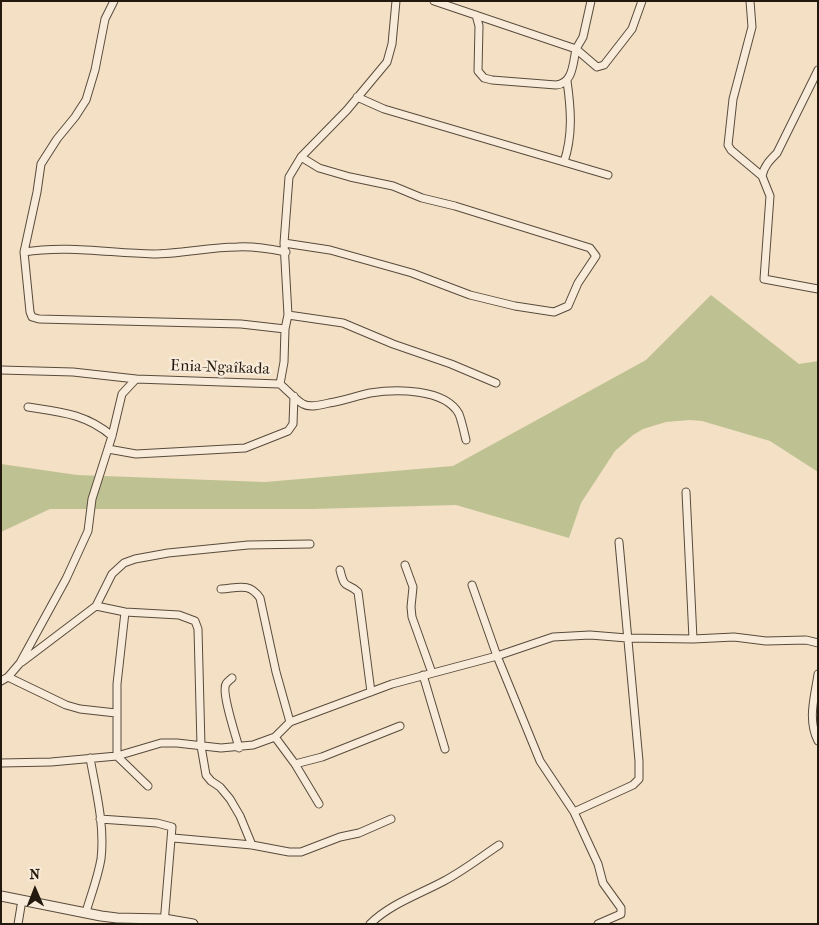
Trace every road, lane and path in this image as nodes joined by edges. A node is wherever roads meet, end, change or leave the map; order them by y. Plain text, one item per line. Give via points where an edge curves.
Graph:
1 (114, 1) edge
2 (396, 1) edge
3 (434, 1) edge
4 (591, 1) edge
5 (642, 1) edge
6 (750, 1) edge
7 (476, 15) junction
8 (576, 49) junction
9 (818, 70) edge
10 (567, 81) junction
11 (358, 97) junction
12 (301, 157) junction
13 (564, 162) junction
14 (608, 175) dead end
15 (762, 176) junction
16 (284, 243) junction
17 (24, 252) junction
18 (286, 252) junction
19 (818, 289) edge
20 (288, 315) junction
21 (285, 329) junction
22 (1, 370) edge
23 (136, 379) junction
24 (496, 383) dead end
25 (280, 384) junction
26 (294, 396) junction
27 (28, 407) dead end
28 (112, 436) junction
29 (466, 440) dead end
30 (108, 450) junction
31 (686, 492) dead end
32 (619, 542) dead end
33 (310, 544) dead end
34 (405, 564) dead end
35 (340, 570) dead end
36 (472, 585) dead end
37 (221, 589) dead end
38 (96, 606) junction
39 (125, 612) junction
40 (627, 638) junction
41 (693, 639) junction
42 (818, 642) edge
43 (497, 656) junction
44 (20, 664) junction
45 (432, 673) junction
46 (818, 674) edge
47 (423, 675) junction
48 (232, 678) dead end
49 (4, 679) edge
50 (371, 692) junction
51 (116, 713) junction
52 (290, 722) junction
53 (400, 726) dead end
54 (275, 737) junction
55 (818, 741) edge
56 (201, 746) junction
57 (239, 748) junction
58 (445, 748) dead end
59 (117, 756) junction
60 (90, 758) junction
61 (1, 763) edge
62 (295, 764) junction
63 (148, 786) dead end
64 (319, 804) dead end
65 (574, 812) junction
66 (100, 819) junction
67 (391, 820) dead end
68 (172, 838) junction
69 (252, 845) junction
70 (499, 845) dead end
71 (1, 896) edge
72 (22, 900) junction
73 (86, 912) junction
74 (116, 921) edge
75 (164, 921) edge
76 (602, 923) edge
77 (18, 924) edge
78 (193, 924) edge
79 (370, 924) edge
80 (598, 924) edge

1 - 17 street via 105,19 86,100 41,164
2 - 11 street, Enia-Ngaîkada via 387,62
3 - 7 street
4 - 8 street via 584,37
5 - 8 street via 632,30 604,65 597,67
6 - 15 street via 752,27 733,98 727,139 731,150
7 - 8 street
7 - 10 street via 479,26 478,71 484,78 556,85
8 - 10 street
9 - 15 street via 777,153
10 - 13 street via 571,125
11 - 12 street, Enia-Ngaîkada
11 - 13 street via 384,109
12 - 16 street, Enia-Ngaîkada via 289,177
12 - 16 street via 319,168 393,186 422,198 590,248 596,256 578,283 568,306 554,312 470,295 412,273 330,250
13 - 14 street
15 - 19 street via 770,196 764,279
16 - 18 street, Enia-Ngaîkada
17 - 18 street via 43,249 156,254 236,247
17 - 21 street via 30,312 39,320 240,324
18 - 20 street, Enia-Ngaîkada
20 - 21 street, Enia-Ngaîkada
20 - 24 street via 343,323
21 - 25 street, Enia-Ngaîkada
22 - 23 street, Enia-Ngaîkada via 73,372
23 - 25 street, Enia-Ngaîkada
23 - 28 street via 122,394
25 - 26 street
26 - 29 street via 303,404 314,406 390,391 435,396 450,403 458,414
26 - 30 street via 293,424 288,431 245,448 136,454
27 - 28 street via 82,418
28 - 30 street
30 - 44 street via 92,499 88,531
31 - 41 street
32 - 40 street
33 - 38 street via 248,545 135,559 124,563 112,574
34 - 45 street via 413,587 412,617
35 - 50 street via 346,586 358,592
36 - 43 street
37 - 52 street via 247,587 260,598
38 - 39 street
38 - 44 street
39 - 51 street
39 - 56 street via 178,615 195,621 198,629
40 - 41 street
40 - 43 street via 553,637
40 - 65 street via 639,780
41 - 42 street via 734,637
43 - 45 street
43 - 65 street via 540,761
44 - 49 street
45 - 47 street
46 - 55 street via 811,715
47 - 50 street
47 - 58 street
48 - 57 street via 225,689
49 - 51 street via 66,705
50 - 52 street
51 - 59 street
52 - 54 street
53 - 62 street via 322,758
54 - 57 street
54 - 62 street
56 - 57 street
56 - 59 street via 161,743
56 - 69 street via 206,775 230,799
59 - 60 street
59 - 63 street
60 - 61 street
60 - 66 street
62 - 64 street
65 - 76 street via 598,864 603,883 622,911
66 - 68 street via 170,826
66 - 73 street via 100,860
67 - 69 street via 301,852
68 - 69 street
68 - 75 street
70 - 79 street
71 - 72 street
72 - 73 street
72 - 77 street
73 - 74 street
74 - 75 street
75 - 78 street
76 - 80 street

